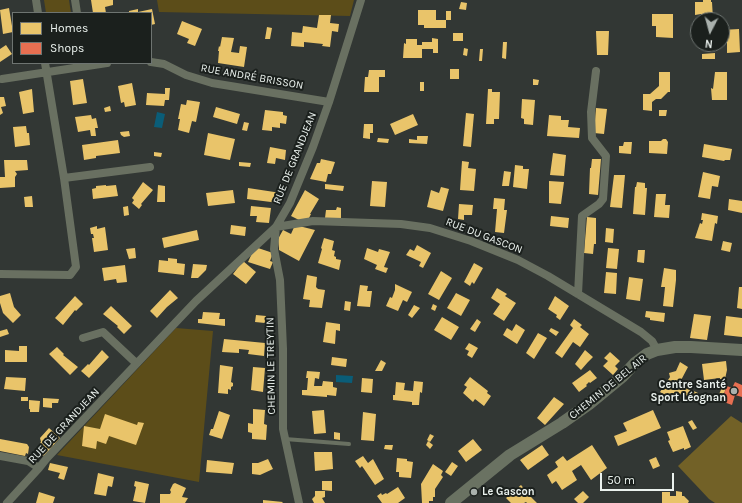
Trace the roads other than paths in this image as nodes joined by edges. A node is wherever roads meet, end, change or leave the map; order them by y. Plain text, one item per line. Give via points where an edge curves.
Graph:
1 (36, 0) edge
2 (75, 0) edge
3 (361, 0) edge
4 (38, 12) edge
5 (77, 12) edge
6 (152, 62) edge
7 (45, 64) edge
8 (86, 64) edge
9 (596, 71) dead end
10 (47, 72) junction
11 (2, 79) dead end
12 (329, 102) junction
13 (150, 167) dead end
14 (64, 178) junction
15 (276, 227) junction
16 (0, 274) edge
17 (578, 294) junction
18 (83, 338) dead end
19 (658, 350) junction
20 (742, 350) edge
21 (136, 363) junction
22 (285, 439) junction
23 (349, 444) dead end
24 (0, 456) edge
25 (39, 468) junction
26 (7, 503) edge
27 (299, 503) edge
28 (451, 503) edge

1 - 4 street
2 - 5 street
3 - 12 street, RUE DE GRANDJEAN
6 - 12 street, RUE ANDRÉ BRISSON via 164,64 186,75 212,83
7 - 10 street
8 - 10 street
9 - 17 street via 591,112 592,138 606,156 603,199 582,216
10 - 11 street
10 - 14 street
12 - 15 street, RUE DE GRANDJEAN via 290,203
13 - 14 street
14 - 16 street via 76,267 70,275
15 - 17 street, RUE DU GASCON via 313,221 401,224 430,228 518,260
15 - 21 street, RUE DE GRANDJEAN via 196,300
15 - 22 street, CHEMIN LE TREYTIN via 274,249 280,280
17 - 19 street, RUE DU GASCON via 641,332
18 - 21 street via 104,332
19 - 20 street, CHEMIN DE BEL AIR via 692,346
19 - 28 street, CHEMIN DE BEL AIR via 635,363 589,404 510,455
21 - 25 street, RUE DE GRANDJEAN
22 - 23 lane
22 - 27 street, CHEMIN LE TREYTIN
24 - 25 street via 28,461
25 - 26 street, RUE DE GRANDJEAN

